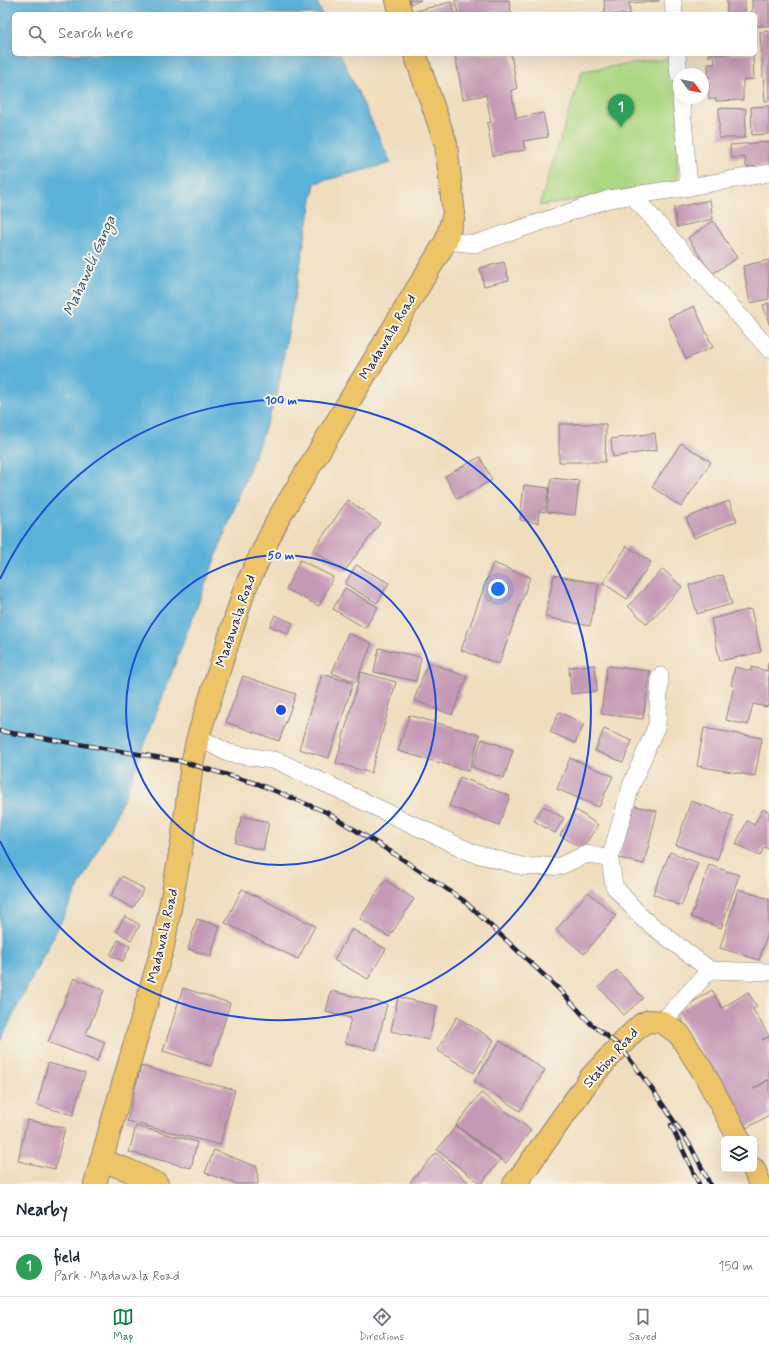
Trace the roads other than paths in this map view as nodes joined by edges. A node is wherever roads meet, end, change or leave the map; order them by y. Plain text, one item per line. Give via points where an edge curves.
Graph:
1 (397, 0) edge
2 (673, 0) edge
3 (400, 12) edge
4 (674, 12) edge
5 (416, 56) edge
6 (677, 56) edge
7 (678, 68) edge
8 (682, 104) edge
9 (769, 173) edge
10 (689, 187) junction
11 (633, 196) junction
12 (446, 241) junction
13 (769, 349) edge
14 (660, 676) dead end
15 (198, 737) junction
16 (610, 859) junction
17 (710, 970) junction
18 (769, 972) edge
19 (662, 1022) junction
20 (737, 1136) edge
21 (101, 1160) junction
22 (755, 1172) edge
23 (95, 1184) edge
24 (157, 1184) edge
25 (514, 1184) edge
26 (760, 1184) edge

1 - 3 main road
2 - 4 street
5 - 12 main road, Madawala Road via 446,144 454,214
6 - 7 street
8 - 10 street
9 - 10 street
10 - 11 street
11 - 12 street via 609,199 475,244
11 - 13 street
12 - 15 main road, Madawala Road via 278,519 246,588
14 - 16 street via 657,725 630,786
15 - 16 street via 228,753 278,761 473,853 525,867 560,866 588,854
15 - 21 main road, Madawala Road via 163,946
16 - 17 street via 614,886 642,918
17 - 18 street
17 - 19 street
19 - 20 main road via 679,1034 704,1073
19 - 25 main road, Station Road via 649,1021 630,1035 592,1077
21 - 23 main road, Madawala Road
21 - 24 main road
22 - 26 main road

